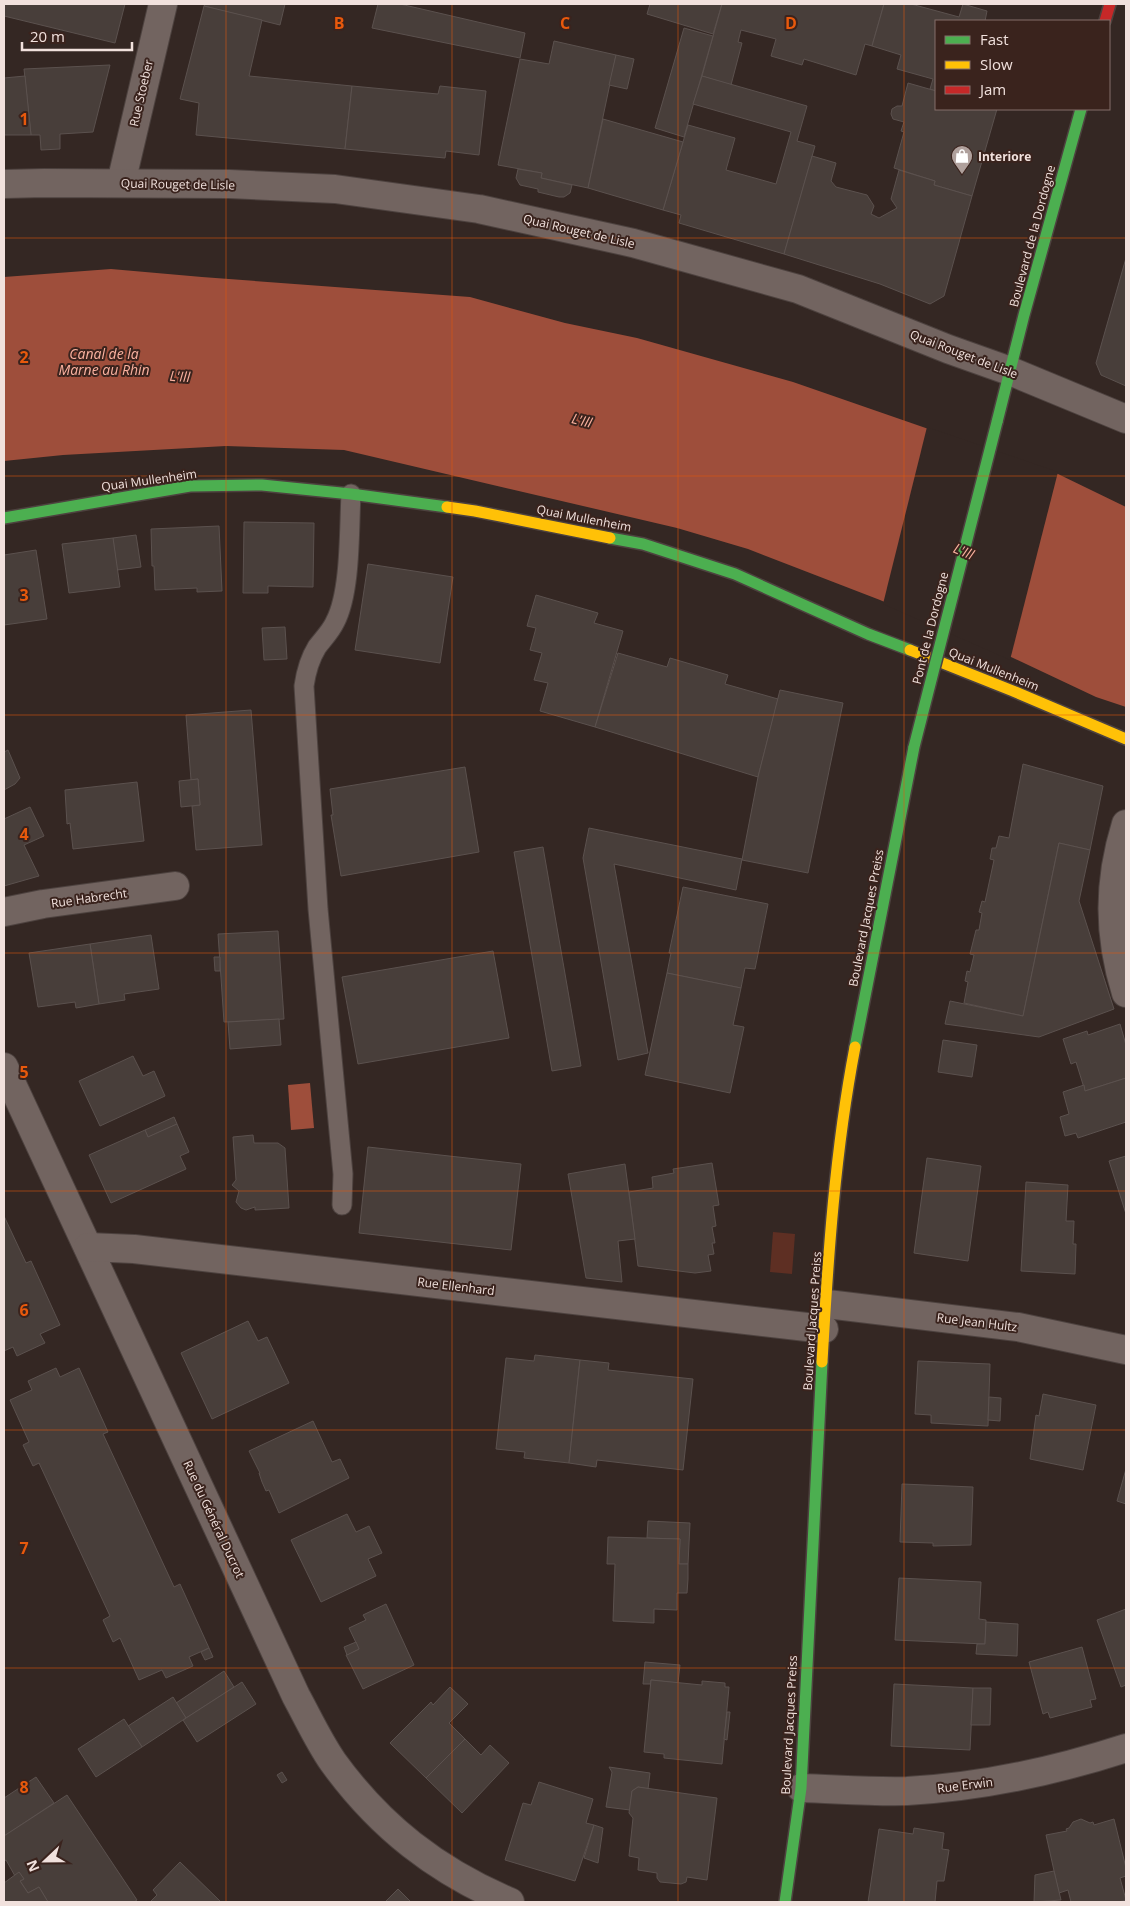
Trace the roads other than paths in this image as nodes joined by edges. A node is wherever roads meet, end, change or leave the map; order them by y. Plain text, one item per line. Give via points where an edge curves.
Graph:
1 (163, 4) edge
2 (1110, 4) edge
3 (1126, 9) edge
4 (1105, 20) edge
5 (1081, 110) edge
6 (121, 183) junction
7 (4, 184) edge
8 (1010, 370) junction
9 (1126, 419) edge
10 (351, 494) junction
11 (4, 518) edge
12 (1126, 739) edge
13 (914, 747) joint
14 (1126, 824) edge
15 (175, 886) dead end
16 (4, 912) edge
17 (1126, 993) edge
18 (4, 1067) edge
19 (342, 1205) dead end
20 (88, 1246) junction
21 (826, 1316) junction
22 (1126, 1350) edge
23 (1126, 1748) edge
24 (800, 1788) junction
25 (510, 1902) edge
26 (786, 1902) edge

1 - 6 street, Rue Stoeber
2 - 3 street
2 - 4 main road
5 - 8 main road, Boulevard de la Dordogne
6 - 7 street, Quai Rouget de Lisle
6 - 8 street, Quai Rouget de Lisle via 336,189 479,209 633,243 798,289
8 - 9 street, Quai Rouget de Lisle
8 - 13 main road, Pont de la Dordogne, bridge
10 - 11 main road, Quai Mullenheim via 262,485 190,486
10 - 12 main road, Quai Mullenheim via 475,511 643,544 735,574 868,634
10 - 19 lane via 342,605 335,623 307,667 304,686 318,909 343,1174
13 - 21 main road, Boulevard Jacques Preiss via 848,1085 831,1230
14 - 17 street via 1112,906 1117,965
15 - 16 street, Rue Habrecht
18 - 20 street, Rue du Général Ducrot
20 - 21 street, Rue Ellenhard
20 - 25 street, Rue du Général Ducrot via 296,1696 333,1762 399,1836 441,1867
21 - 22 street, Rue Jean Hultz via 1018,1327
21 - 24 main road, Boulevard Jacques Preiss
23 - 24 street, Rue Erwin via 1048,1771 970,1785 906,1791
24 - 26 main road, Boulevard Jacques Preiss

